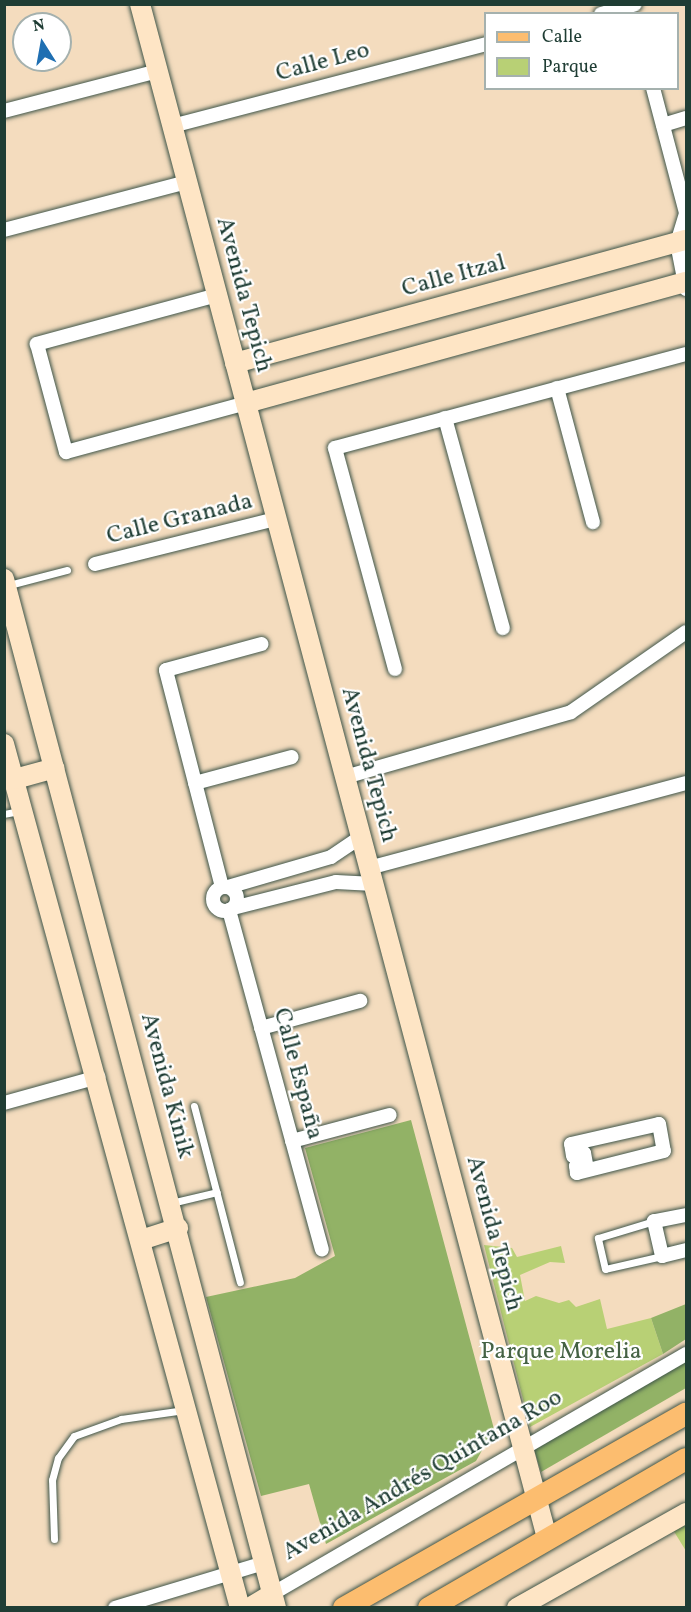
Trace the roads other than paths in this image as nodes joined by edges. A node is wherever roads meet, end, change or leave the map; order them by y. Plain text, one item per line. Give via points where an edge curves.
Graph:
1 (140, 4) edge
2 (633, 7) edge
3 (610, 12) edge
4 (484, 45) edge
5 (158, 71) junction
6 (654, 90) edge
7 (4, 111) edge
8 (687, 118) edge
9 (663, 125) junction
10 (172, 126) junction
11 (187, 182) junction
12 (687, 213) edge
13 (4, 230) edge
14 (682, 241) edge
15 (686, 285) edge
16 (217, 294) junction
17 (687, 354) edge
18 (235, 363) junction
19 (557, 388) junction
20 (246, 403) junction
21 (445, 418) junction
22 (276, 519) junction
23 (593, 522) dead end
24 (95, 564) dead end
25 (67, 570) dead end
26 (5, 583) edge
27 (503, 628) dead end
28 (687, 632) edge
29 (262, 644) dead end
30 (395, 669) dead end
31 (4, 744) edge
32 (292, 757) dead end
33 (55, 768) junction
34 (345, 777) junction
35 (15, 779) junction
36 (195, 783) junction
37 (687, 783) edge
38 (14, 812) edge
39 (361, 837) junction
40 (371, 876) junction
41 (246, 880) junction
42 (225, 887) junction
43 (252, 904) junction
44 (231, 909) junction
45 (360, 1001) dead end
46 (261, 1028) junction
47 (98, 1077) junction
48 (4, 1103) edge
49 (194, 1106) dead end
50 (390, 1115) dead end
51 (292, 1141) junction
52 (573, 1156) joint
53 (217, 1192) junction
54 (171, 1203) junction
55 (687, 1215) edge
56 (654, 1221) junction
57 (177, 1228) junction
58 (141, 1240) junction
59 (322, 1250) dead end
60 (687, 1250) edge
61 (662, 1256) junction
62 (240, 1282) dead end
63 (687, 1354) edge
64 (185, 1409) junction
65 (687, 1414) edge
66 (523, 1448) junction
67 (687, 1459) edge
68 (537, 1500) junction
69 (687, 1513) edge
70 (547, 1538) junction
71 (54, 1539) dead end
72 (264, 1563) junction
73 (227, 1575) junction
74 (274, 1601) edge
75 (520, 1607) edge
76 (115, 1608) edge
77 (240, 1608) edge
78 (249, 1608) edge
79 (344, 1608) edge
80 (429, 1608) edge

1 - 5 street, Avenida Tepich
2 - 3 street
4 - 10 street, Calle Leo
5 - 7 street
5 - 10 street, Avenida Tepich
6 - 9 street
8 - 9 street
9 - 12 street
10 - 11 street, Avenida Tepich
11 - 13 street
11 - 16 street, Avenida Tepich
12 - 14 street
14 - 15 street
14 - 18 street, Calle Itzal
15 - 20 street
16 - 18 street, Avenida Tepich
16 - 20 street via 37,344 66,452
17 - 19 street
18 - 20 street, Avenida Tepich
19 - 21 street
19 - 23 street
20 - 22 street, Avenida Tepich
21 - 27 street
21 - 30 street via 336,448
22 - 24 street, Calle Granada
22 - 34 street, Avenida Tepich
25 - 26 lane
26 - 33 street, Avenida Kinik
28 - 34 street via 571,712
29 - 36 street, Calle España via 166,670
31 - 35 street
32 - 36 street
33 - 35 street
33 - 54 street, Avenida Kinik
34 - 39 street, Avenida Tepich
35 - 38 street
36 - 42 street, Calle España
37 - 40 street
38 - 47 street
39 - 40 street, Avenida Tepich
39 - 41 street via 331,857
40 - 43 street
40 - 66 street, Avenida Tepich
41 - 42 street
41 - 43 street
42 - 44 street, Calle España via 237,896
42 - 44 street, Calle España via 214,904
43 - 44 street
44 - 46 street, Calle España
45 - 46 street
46 - 51 street, Calle España
47 - 48 street
47 - 58 street
49 - 53 lane
50 - 51 street
51 - 59 street, Calle España
52 - 52 street via 572,1144 659,1124 664,1151 577,1173 576,1166 586,1164 584,1153
53 - 54 lane
53 - 62 lane
54 - 57 street, Avenida Kinik
55 - 56 street
56 - 61 lane
56 - 61 lane via 598,1238 605,1269
57 - 58 street
57 - 72 street, Avenida Kinik
58 - 64 street
60 - 61 street
63 - 66 street, Avenida Andrés Quintana Roo
64 - 71 lane via 121,1419 74,1436 58,1458 52,1480
64 - 73 street
65 - 68 main road
66 - 68 street, Avenida Tepich
66 - 74 street, Avenida Andrés Quintana Roo
67 - 70 main road
68 - 70 street, Avenida Tepich
68 - 79 main road
69 - 75 street
70 - 80 main road
72 - 73 street
72 - 74 street, Avenida Kinik
73 - 76 street
73 - 77 street
74 - 78 street, Avenida Andrés Quintana Roo

